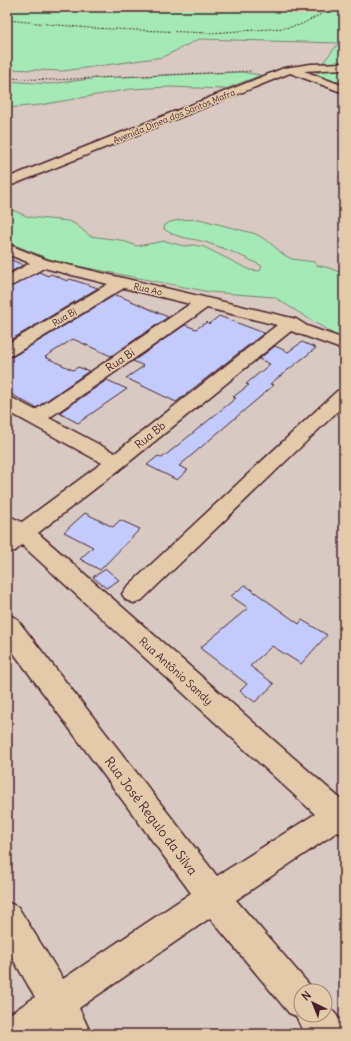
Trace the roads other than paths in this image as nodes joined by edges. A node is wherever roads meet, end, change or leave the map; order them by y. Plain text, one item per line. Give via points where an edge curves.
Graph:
1 (344, 66) edge
2 (288, 70) junction
3 (344, 90) edge
4 (7, 182) edge
5 (7, 249) edge
6 (42, 263) junction
7 (7, 282) edge
8 (121, 283) junction
9 (204, 302) junction
10 (290, 323) junction
11 (344, 345) edge
12 (7, 351) edge
13 (344, 395) edge
14 (7, 403) edge
15 (36, 418) junction
16 (116, 462) junction
17 (12, 534) edge
18 (134, 594) dead end
19 (7, 625) edge
20 (341, 818) edge
21 (213, 897) junction
22 (7, 918) edge
23 (293, 992) edge
24 (58, 1003) junction
25 (320, 1023) edge
26 (11, 1034) edge
27 (73, 1034) edge
28 (329, 1034) edge

1 - 2 street, Avenida Dinea dos Santos Mafra
2 - 3 street
2 - 4 street, Avenida Dinea dos Santos Mafra
5 - 6 street, Rua Ao
6 - 7 street
6 - 8 street, Rua Ao
8 - 9 street, Rua Ao
8 - 12 street, Rua Bj
9 - 10 street, Rua Ao
9 - 15 street, Rua Bi
10 - 11 street, Rua Ao via 301,330
10 - 16 street, Rua Bb
13 - 18 street
14 - 15 street
15 - 16 street
16 - 17 street, Rua Bb
17 - 20 street, Rua Antônio Sandy
19 - 21 street, Rua José Regulo da Silva
20 - 21 street
21 - 23 street, Rua José Regulo da Silva
21 - 24 street
22 - 24 street
24 - 26 street
24 - 27 street
25 - 28 street

